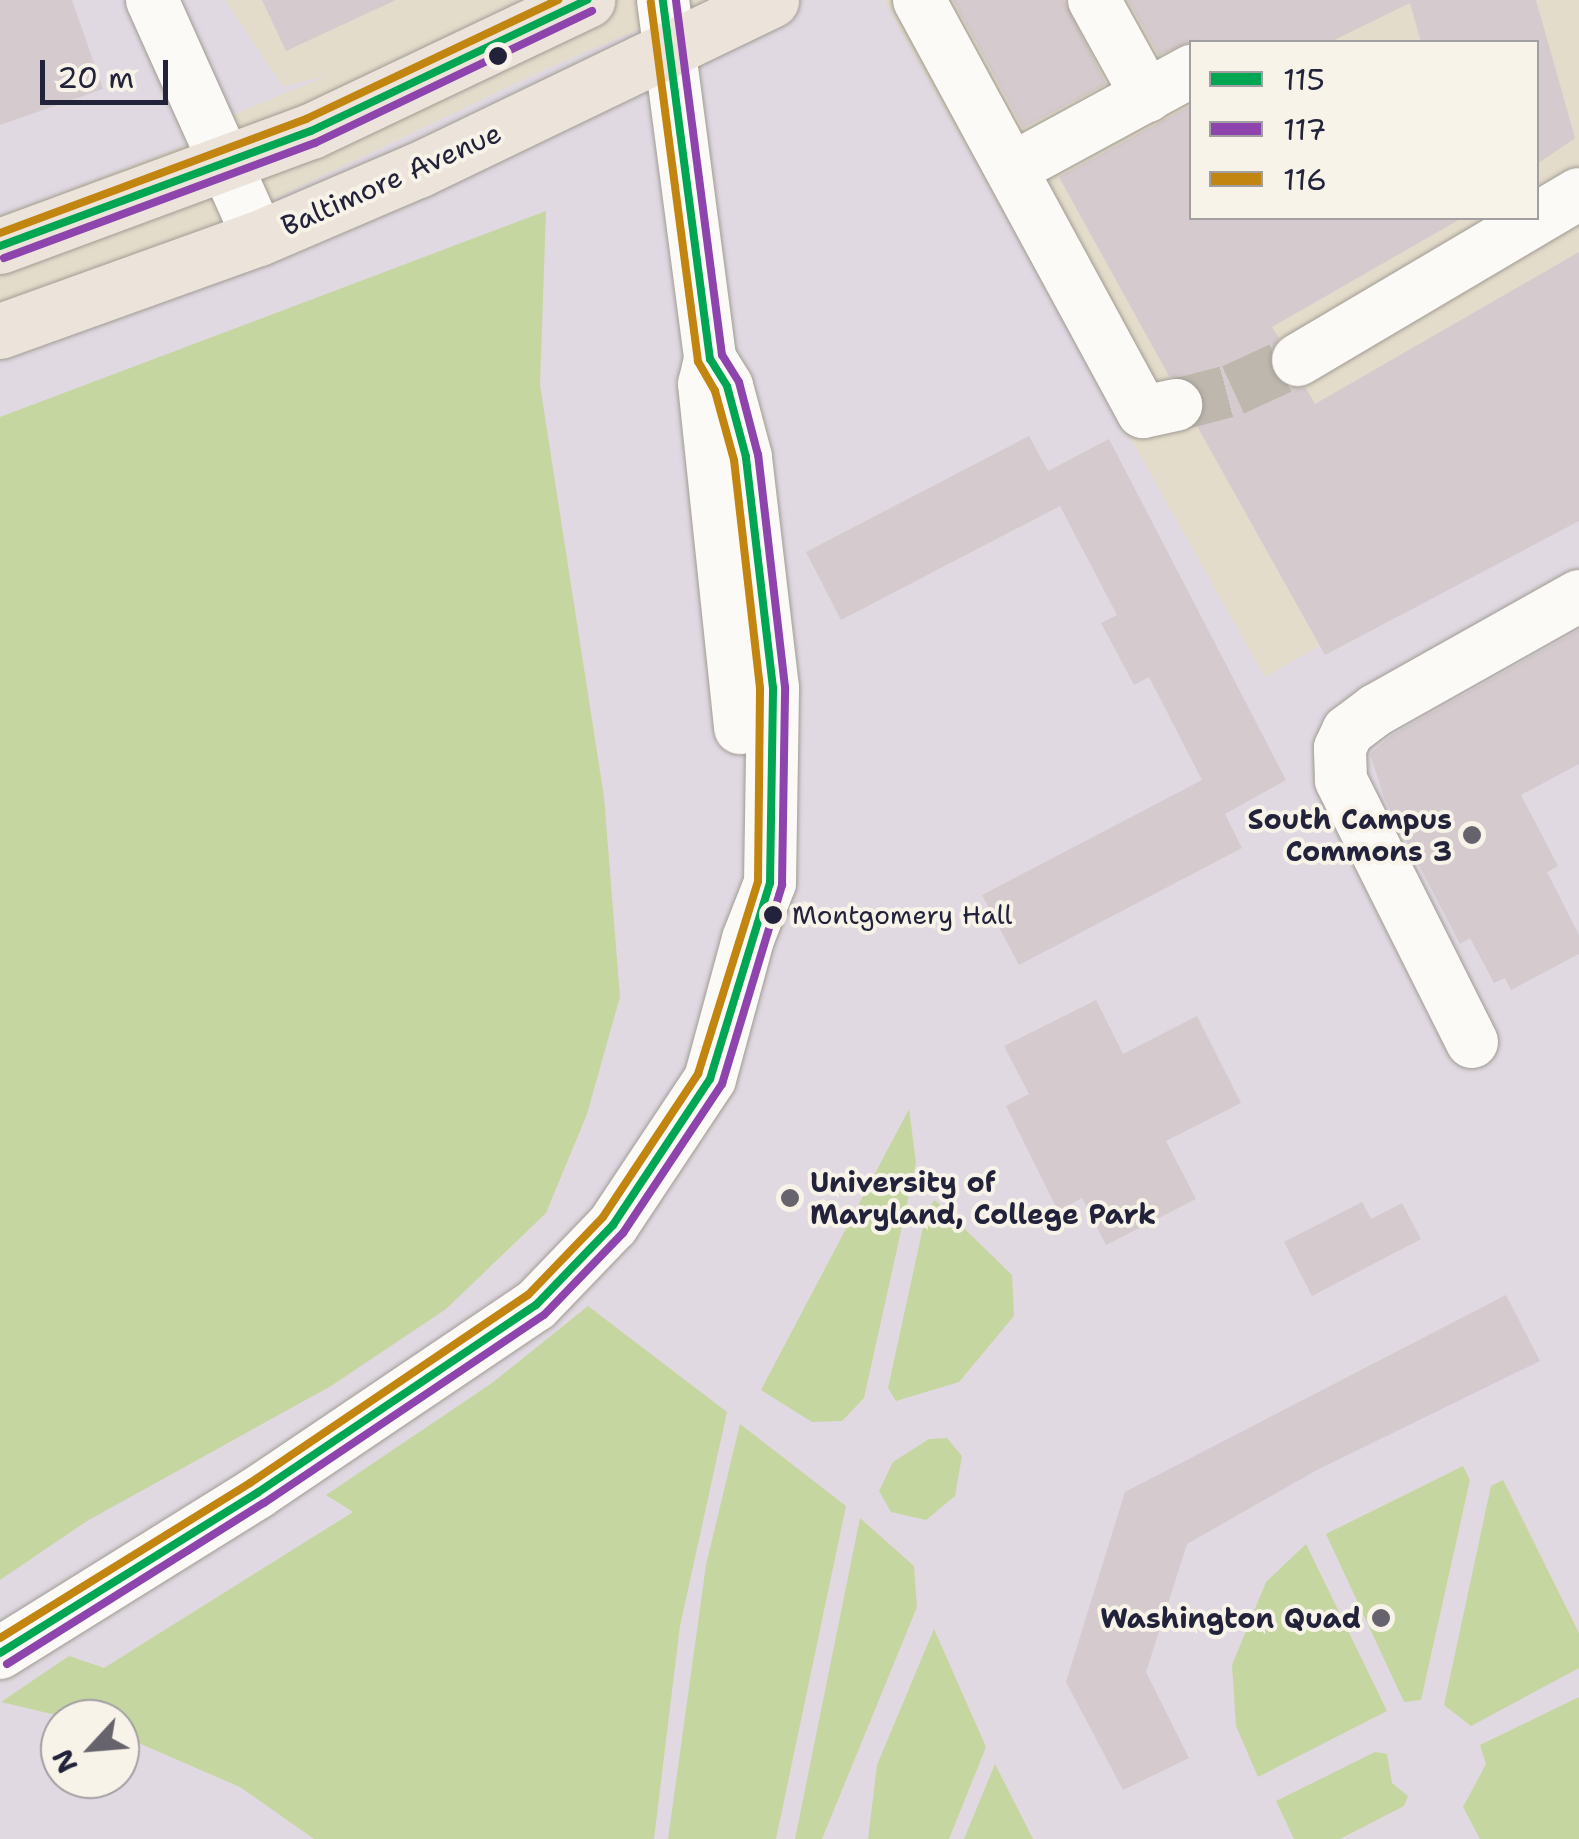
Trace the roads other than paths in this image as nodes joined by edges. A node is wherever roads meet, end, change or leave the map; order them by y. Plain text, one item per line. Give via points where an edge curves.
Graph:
1 (152, 0) edge
2 (587, 0) edge
3 (772, 0) edge
4 (919, 0) edge
5 (1094, 0) edge
6 (667, 24) edge
7 (1189, 73) edge
8 (1147, 96) junction
9 (228, 164) junction
10 (1013, 168) junction
11 (1579, 194) edge
12 (1539, 218) edge
13 (1535, 220) edge
14 (259, 238) junction
15 (0, 246) edge
16 (0, 331) edge
17 (1298, 360) tunnel mouth
18 (1176, 406) tunnel mouth
19 (1579, 596) edge
20 (1472, 1042) dead end
21 (0, 1653) edge

1 - 9 street
2 - 9 main road
3 - 6 main road, Baltimore Avenue
4 - 10 street
5 - 8 street
6 - 14 main road, Baltimore Avenue
6 - 21 street via 710,359 704,384 738,707 748,939 715,1064 684,1127 575,1268 452,1366
7 - 8 street
8 - 10 street
9 - 14 street
9 - 15 main road
10 - 18 street via 1143,412
11 - 12 street
13 - 17 street
14 - 16 main road, Baltimore Avenue
19 - 20 street via 1376,710 1348,731 1340,748 1341,780

